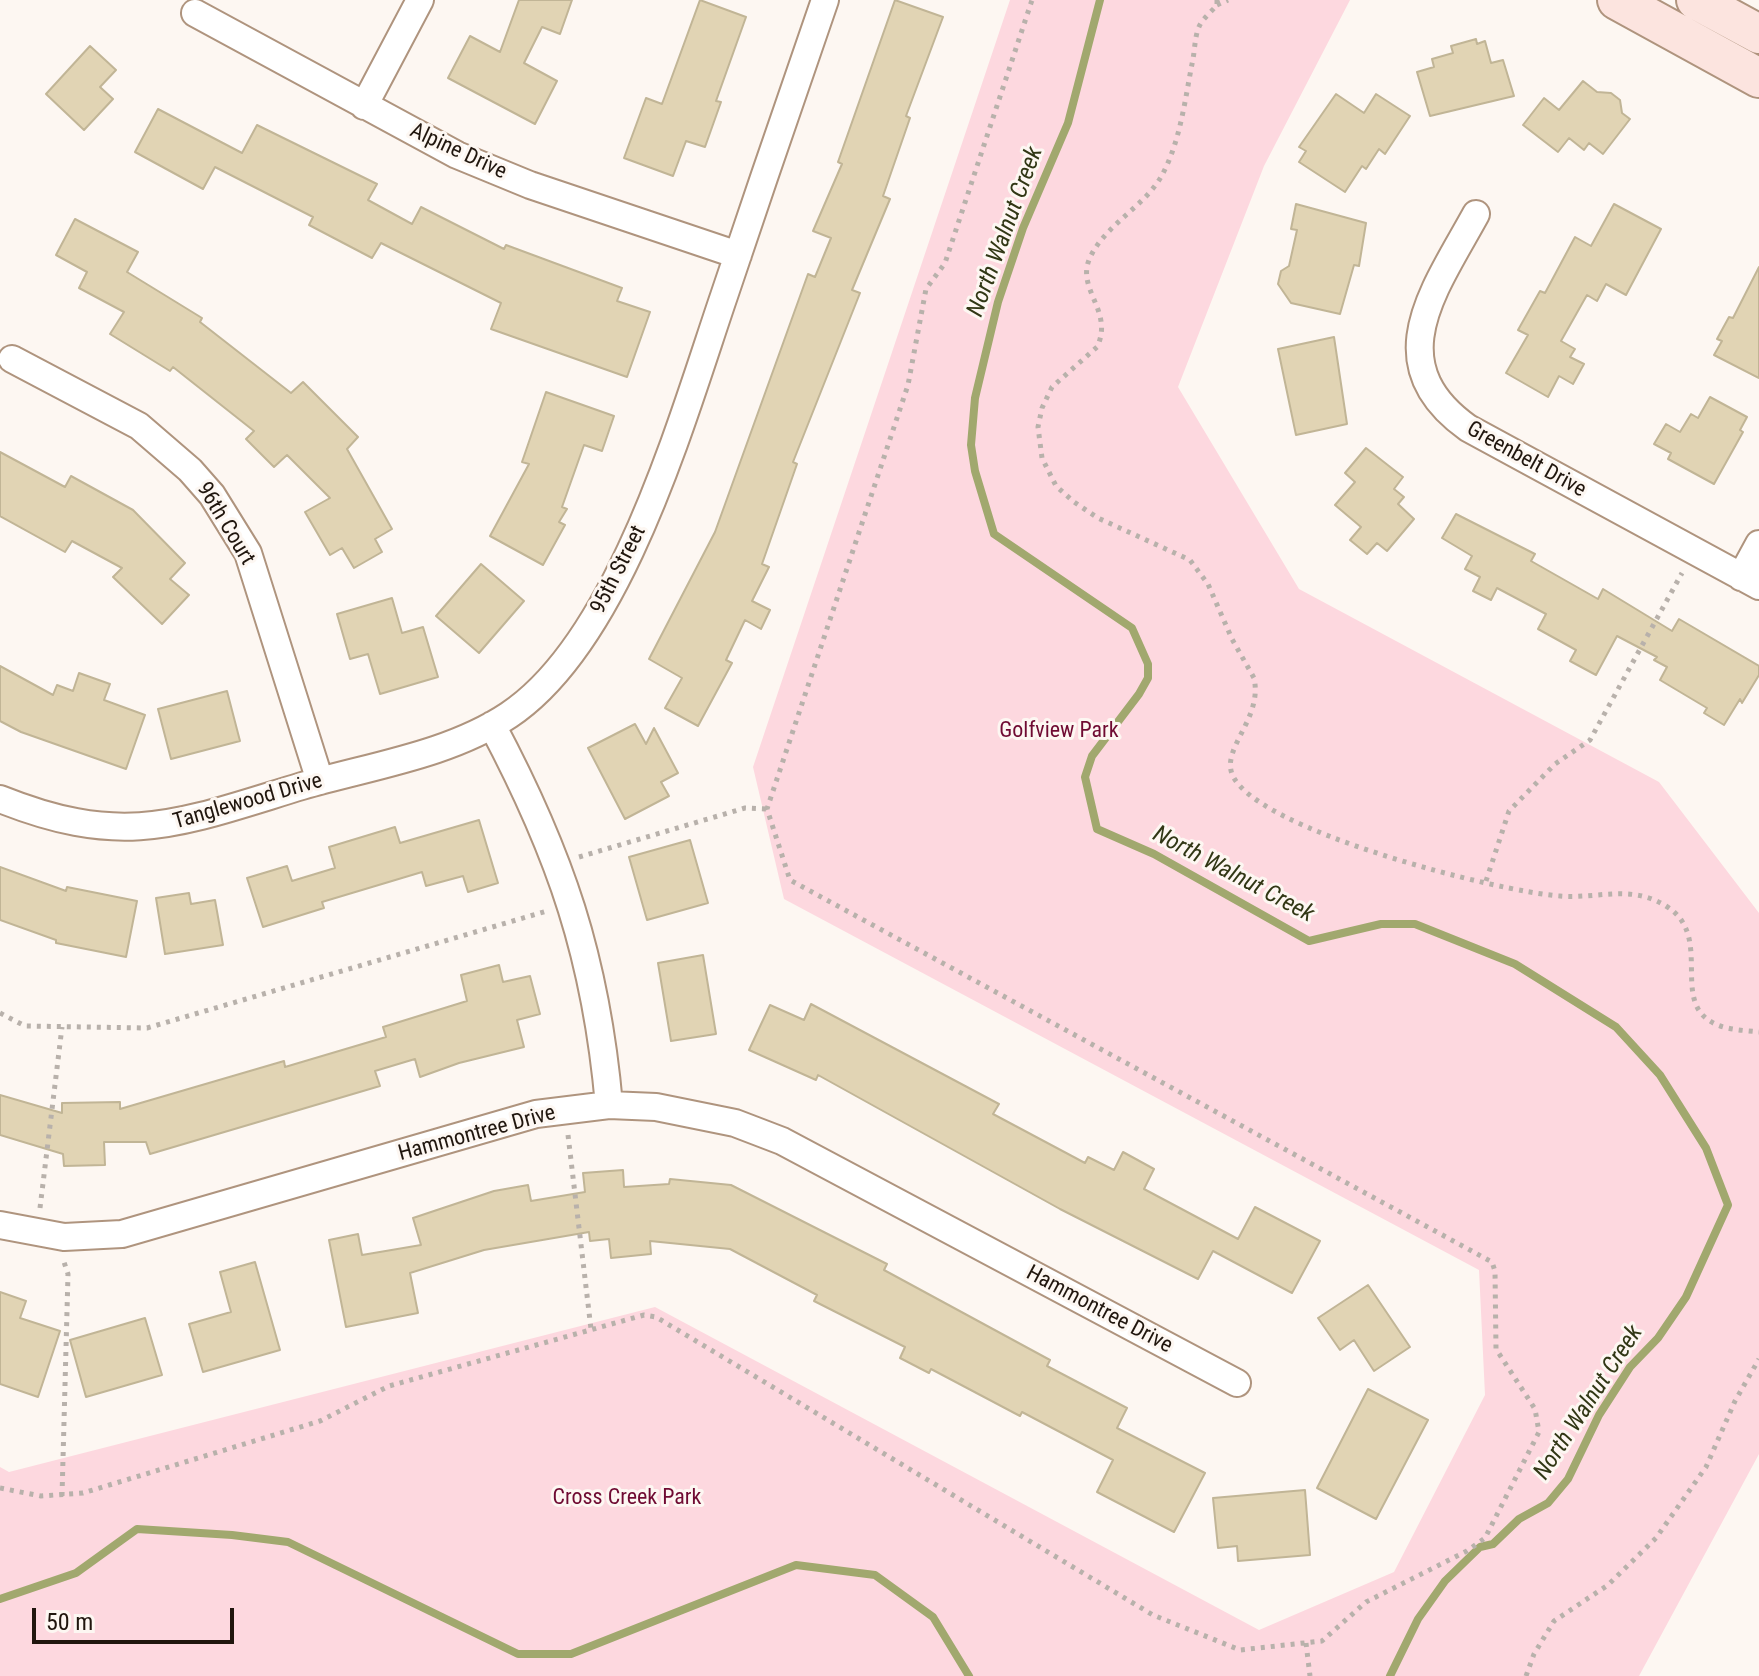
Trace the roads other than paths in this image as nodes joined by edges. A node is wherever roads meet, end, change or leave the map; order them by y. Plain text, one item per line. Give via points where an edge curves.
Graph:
1 (420, 0) edge
2 (825, 0) edge
3 (1617, 0) edge
4 (1696, 0) edge
5 (195, 13) dead end
6 (1759, 34) edge
7 (1759, 78) edge
8 (364, 106) junction
9 (1476, 214) dead end
10 (738, 255) junction
11 (12, 359) dead end
12 (1759, 544) edge
13 (1750, 582) edge
14 (492, 725) junction
15 (320, 781) junction
16 (0, 799) edge
17 (609, 1105) junction
18 (0, 1225) edge
19 (1237, 1383) dead end

1 - 8 street
2 - 10 street, 95th Street
3 - 7 main road
4 - 6 main road
5 - 8 street, Alpine Drive
8 - 10 street, Alpine Drive via 457,155 530,185
9 - 13 street, Greenbelt Drive via 1420,324 1422,374 1433,396 1468,428
10 - 14 street, 95th Street via 646,517 586,634 552,678
11 - 15 street, 96th Court via 139,426 212,495 248,553
12 - 13 street
14 - 15 street, Tanglewood Drive via 462,741
14 - 17 street via 533,801 558,863 589,964
15 - 16 street, Tanglewood Drive via 165,826 108,829 53,820
17 - 18 street, Hammontree Drive via 536,1114 122,1234 46,1234
17 - 19 street, Hammontree Drive via 696,1113 782,1141

